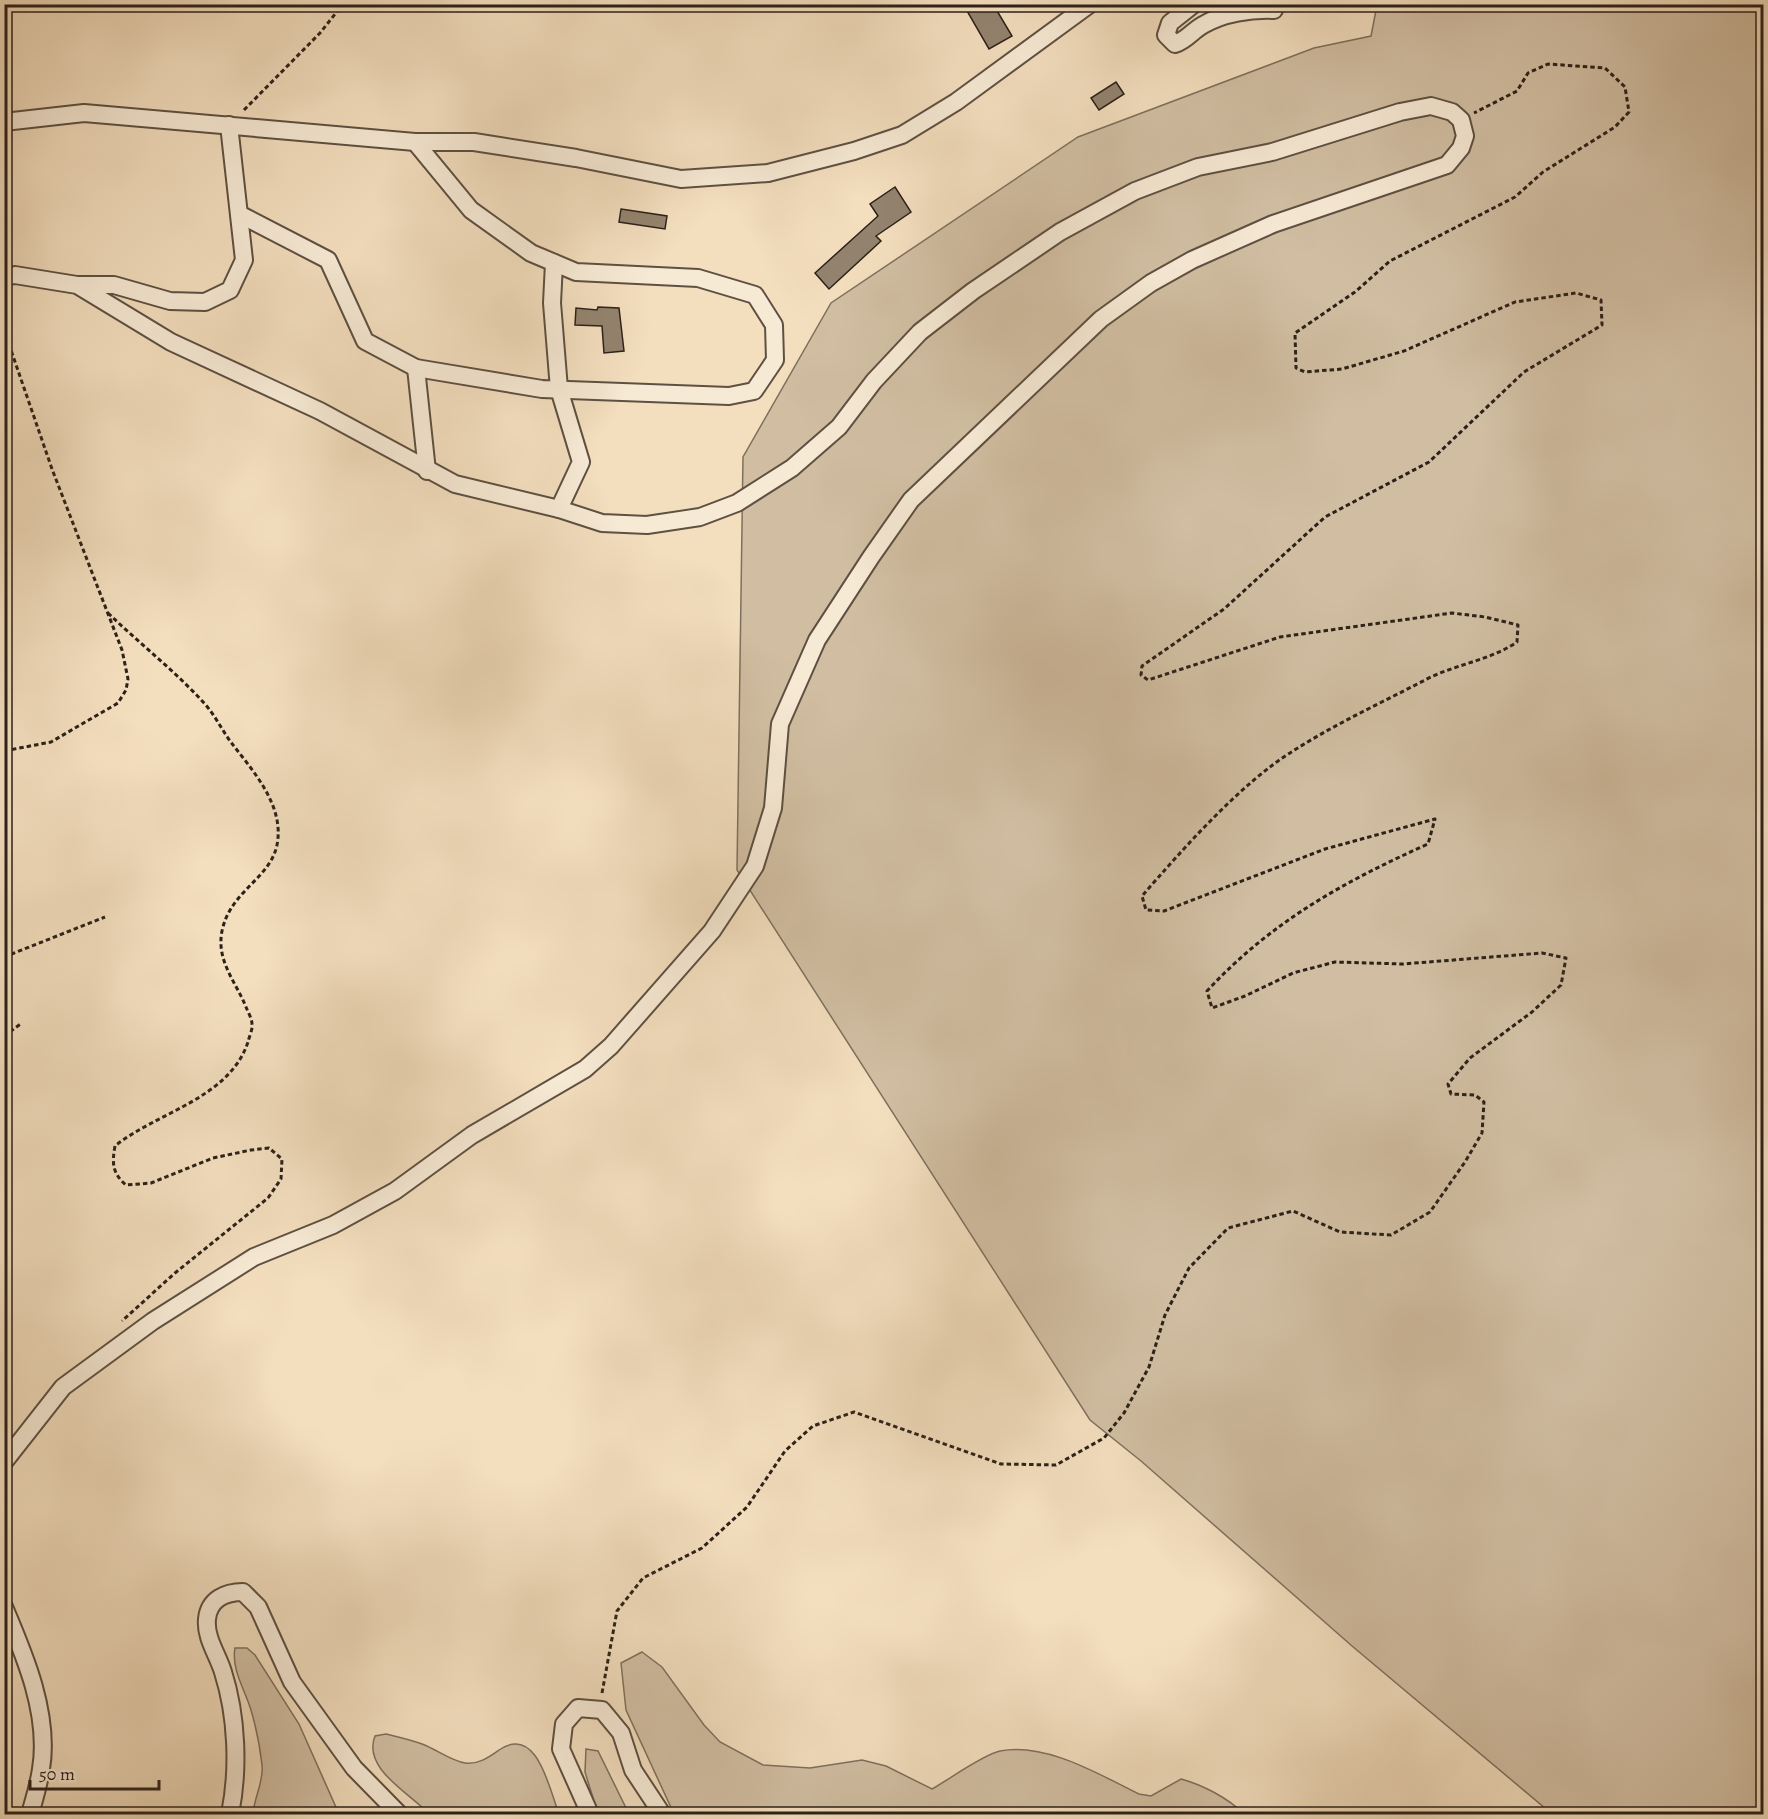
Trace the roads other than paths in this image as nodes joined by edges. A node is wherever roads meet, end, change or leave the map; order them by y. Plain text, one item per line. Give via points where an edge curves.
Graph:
1 (1090, 4) edge
2 (1194, 4) edge
3 (1274, 10) dead end
4 (4, 122) edge
5 (229, 125) junction
6 (415, 142) junction
7 (239, 214) junction
8 (554, 263) junction
9 (4, 277) edge
10 (77, 285) junction
11 (416, 368) junction
12 (559, 389) junction
13 (427, 471) junction
14 (559, 509) junction
15 (4, 1462) edge
16 (4, 1607) edge
17 (30, 1815) edge
18 (230, 1815) edge
19 (399, 1815) edge
20 (590, 1815) edge
21 (662, 1815) edge

1 - 6 street via 956,102 902,135 768,173 681,179 474,142
2 - 3 street via 1170,23 1166,35 1169,41 1175,44 1186,40 1202,25 1251,9
4 - 5 street via 84,113
5 - 6 street
5 - 7 street
6 - 8 street via 471,210 531,253
7 - 10 street via 244,260 230,290 205,302 170,301 114,285
7 - 11 street via 328,260 365,341
8 - 12 street via 552,303
8 - 12 street via 576,272 698,278 755,295 774,325 775,348 775,360 754,391 738,394
9 - 10 street via 15,275
10 - 13 street via 171,342 320,411
11 - 12 street
11 - 13 street
12 - 14 street via 581,462
13 - 14 street via 455,484
14 - 15 street via 602,523 647,525 700,517 738,503 792,468 838,427 920,332 1060,232 1135,191 1198,167 1272,152 1400,112 1431,106 1452,112 1461,120 1465,136 1447,165 1273,224 1151,283 1101,318 911,500 817,640 780,724 773,808 755,866 712,931 610,1046 585,1069 472,1135 394,1191 333,1225 254,1257 153,1321 63,1387
16 - 17 street via 21,1647 40,1715 42,1767
18 - 19 street via 234,1735 224,1672 207,1619 212,1604 227,1592 243,1592 258,1607 292,1682 354,1768
20 - 21 street via 561,1749 564,1724 578,1708 602,1710 621,1733 633,1770

